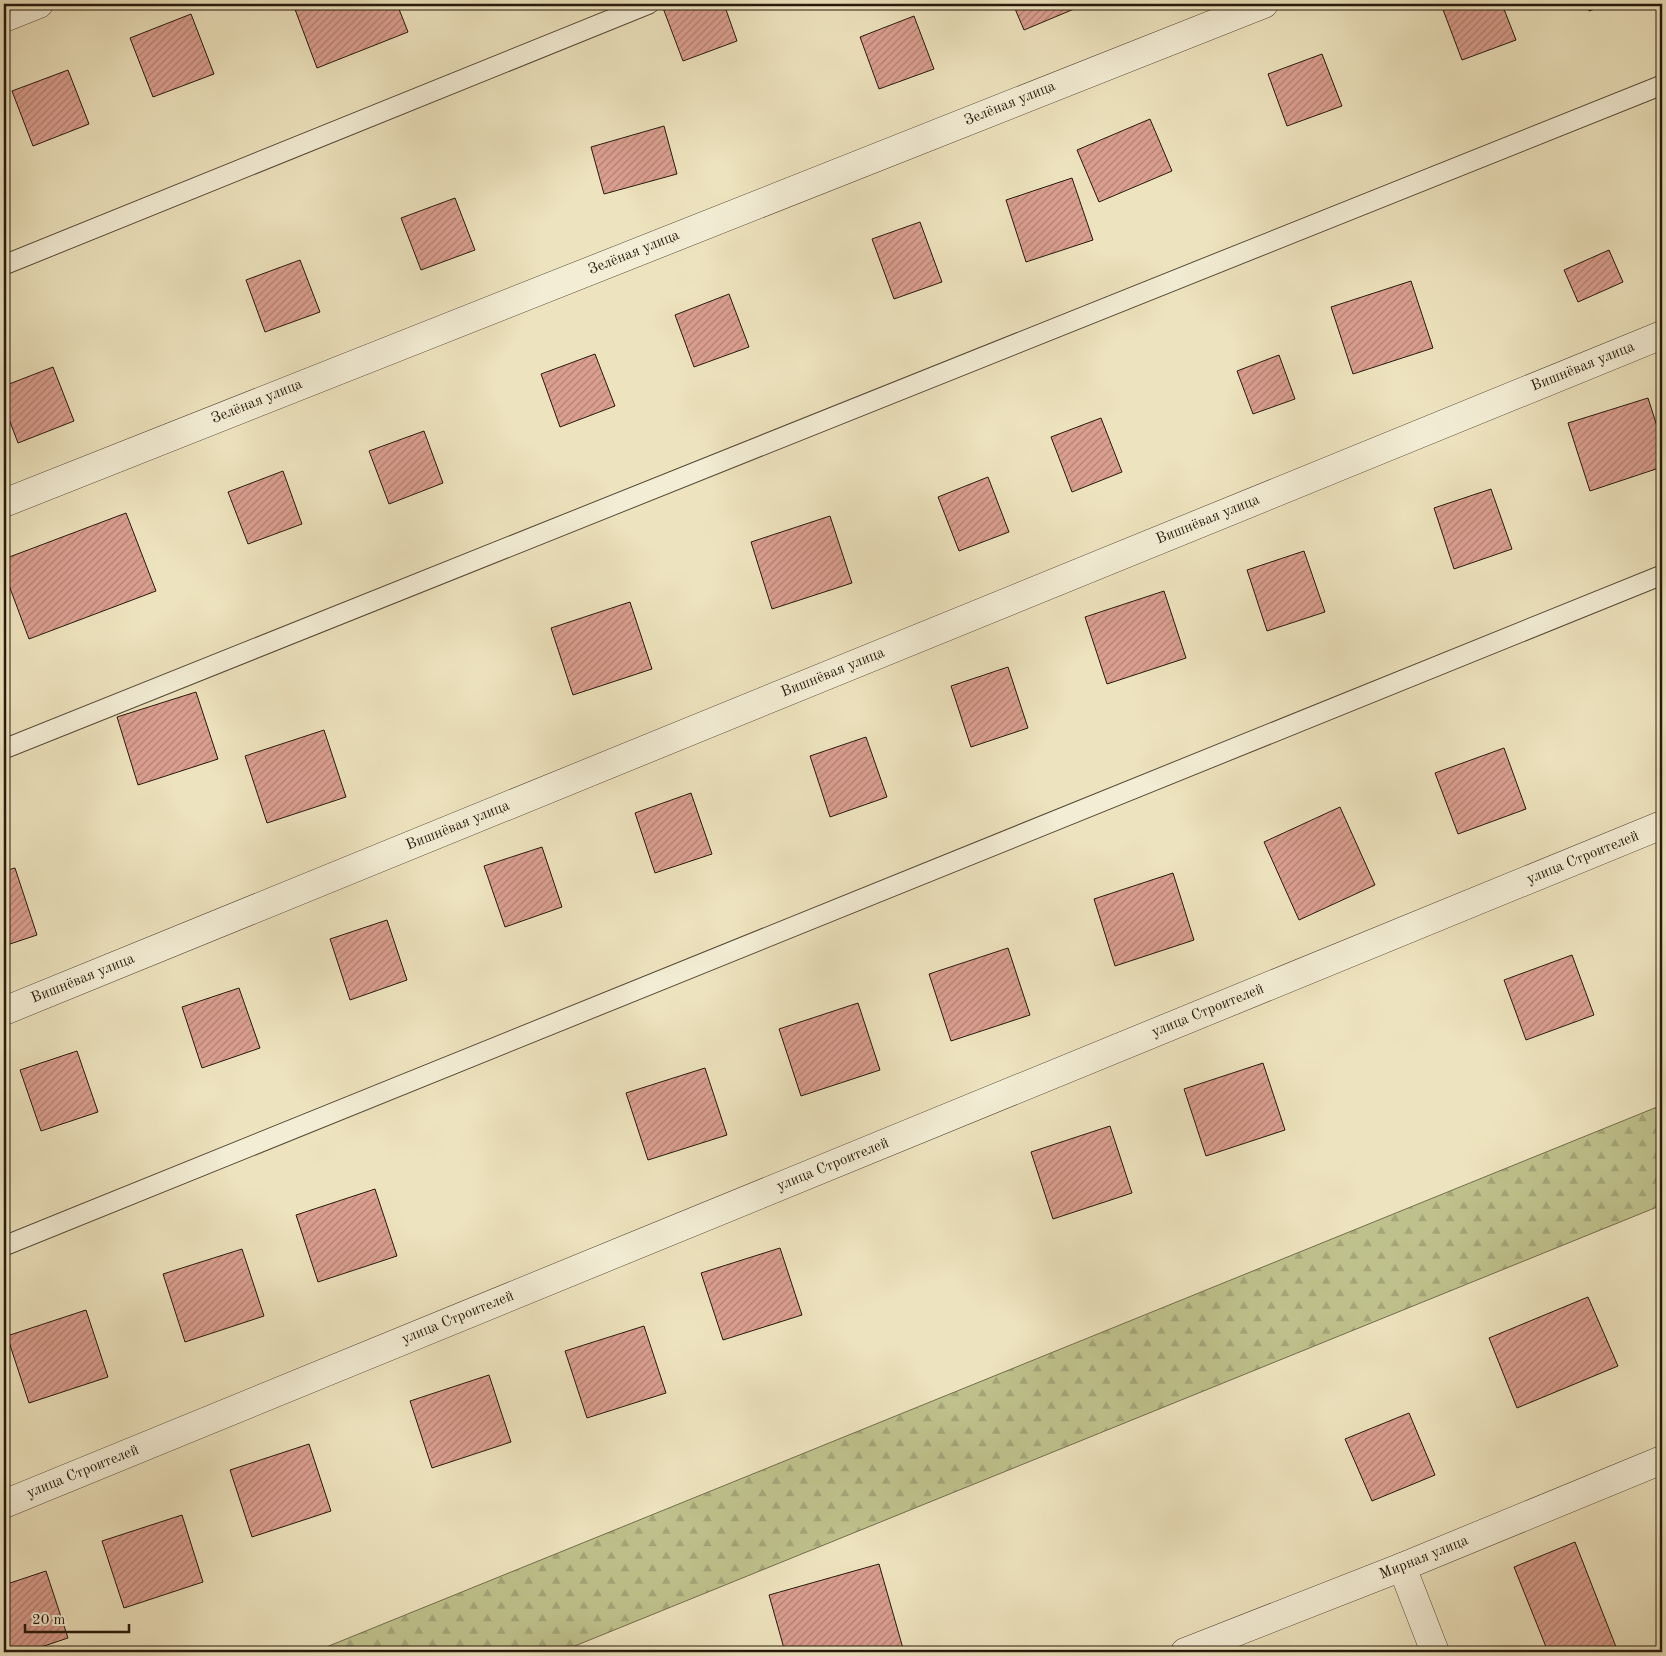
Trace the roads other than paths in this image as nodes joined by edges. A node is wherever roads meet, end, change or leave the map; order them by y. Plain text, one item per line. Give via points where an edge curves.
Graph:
1 (39, 4) edge
2 (650, 4) edge
3 (1264, 4) edge
4 (4, 18) edge
5 (1662, 85) edge
6 (4, 265) edge
7 (1662, 335) edge
8 (4, 503) edge
9 (1662, 575) edge
10 (4, 750) edge
11 (1662, 825) edge
12 (4, 1012) edge
13 (4, 1246) edge
14 (1662, 1460) edge
15 (4, 1504) edge
16 (1402, 1567) junction
17 (1185, 1652) edge
18 (1435, 1652) edge

1 - 4 street
2 - 6 lane
3 - 8 street, Зелёная улица
5 - 10 lane
7 - 12 street, Вишнёвая улица
9 - 13 lane
11 - 15 street, улица Строителей
14 - 16 street, Мирная улица
16 - 17 street, Мирная улица
16 - 18 street

